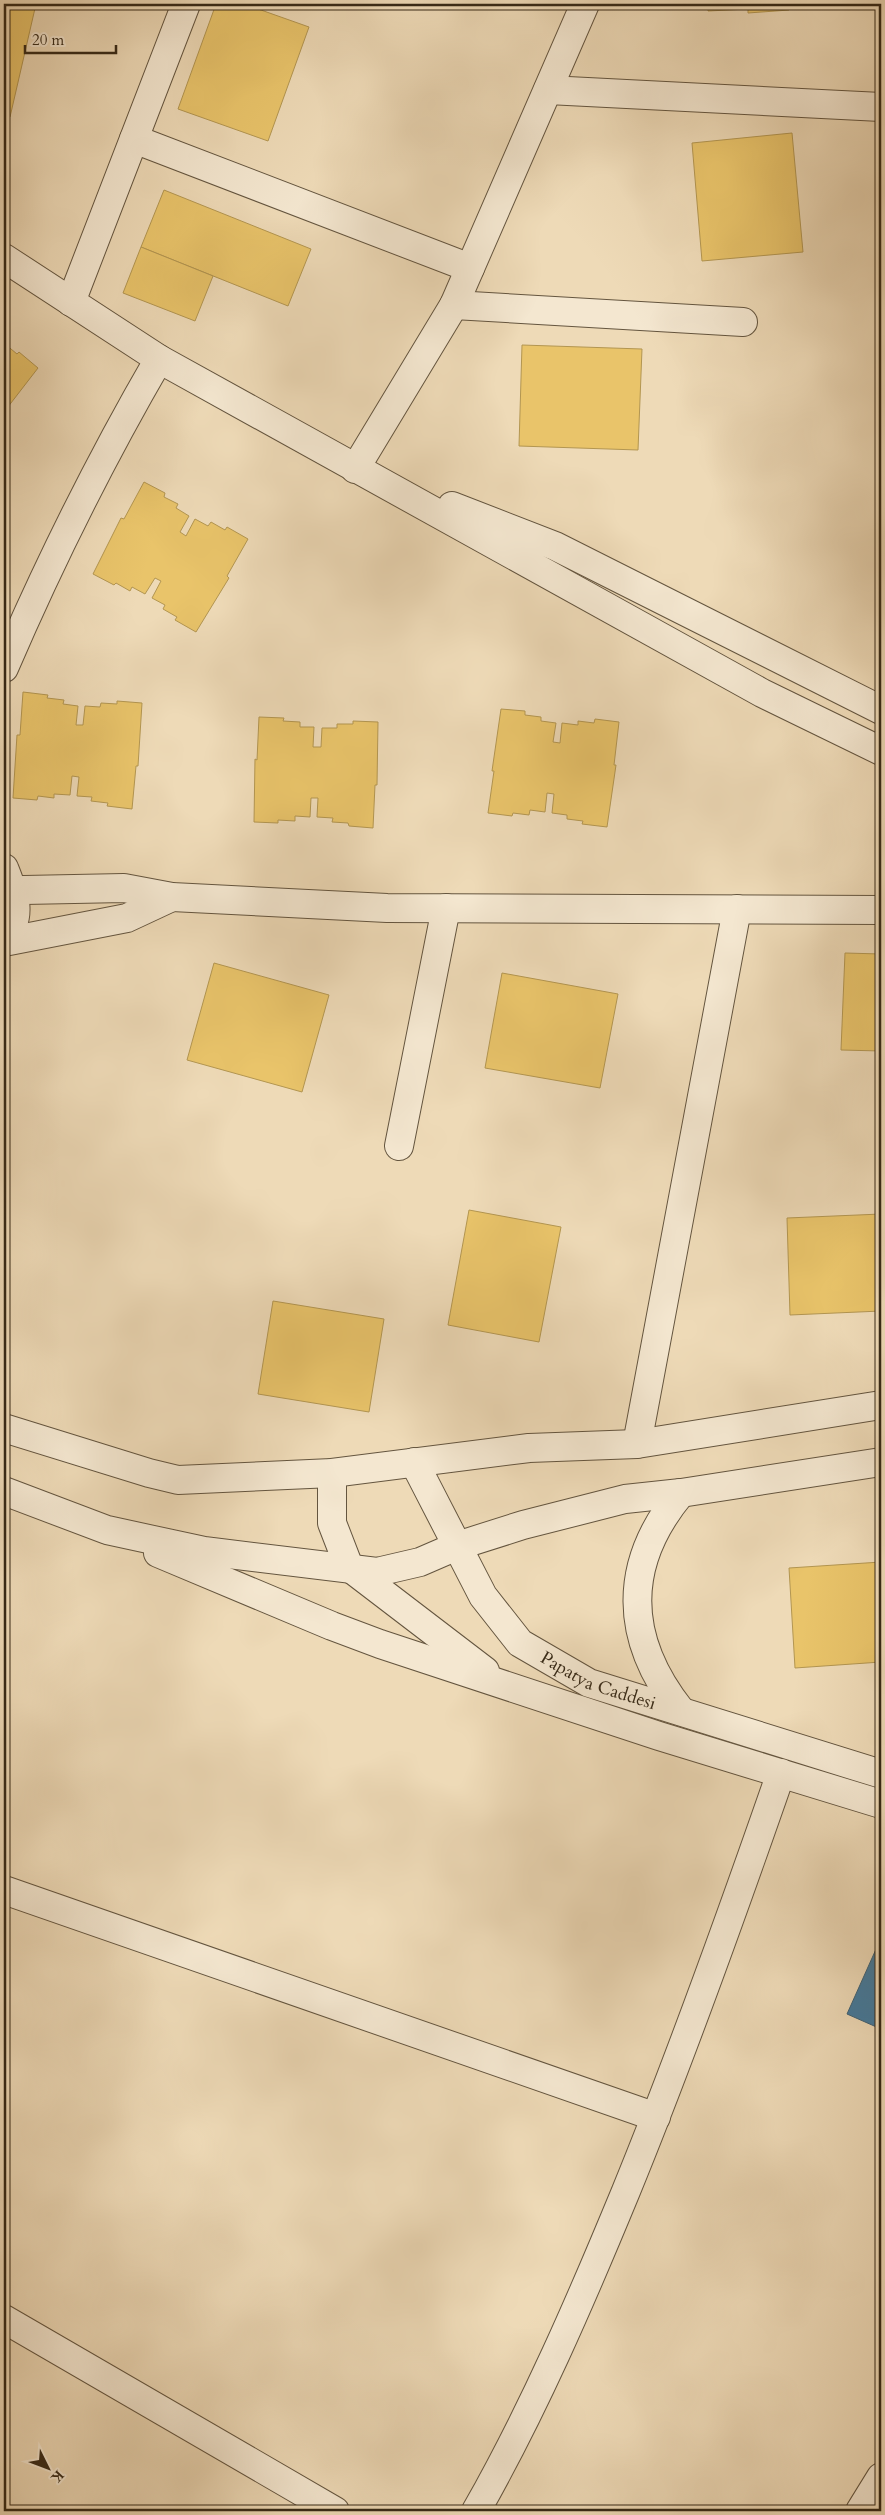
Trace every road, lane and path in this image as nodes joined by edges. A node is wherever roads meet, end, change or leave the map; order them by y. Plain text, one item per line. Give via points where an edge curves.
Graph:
1 (186, 4) edge
2 (585, 4) edge
3 (548, 90) junction
4 (881, 107) edge
5 (134, 139) junction
6 (4, 258) edge
7 (470, 268) junction
8 (70, 302) junction
9 (454, 305) junction
10 (742, 322) dead end
11 (159, 360) junction
12 (356, 469) junction
13 (4, 668) edge
14 (881, 710) edge
15 (881, 750) edge
16 (7, 884) edge
17 (172, 897) junction
18 (446, 908) junction
19 (736, 909) junction
20 (881, 910) edge
21 (4, 940) edge
22 (399, 1146) dead end
23 (881, 1405) edge
24 (4, 1428) edge
25 (637, 1444) junction
26 (414, 1462) junction
27 (881, 1462) edge
28 (332, 1473) junction
29 (4, 1491) edge
30 (681, 1493) junction
31 (107, 1530) junction
32 (457, 1546) junction
33 (350, 1567) junction
34 (503, 1684) junction
35 (681, 1711) junction
36 (781, 1774) junction
37 (881, 1774) edge
38 (881, 1804) edge
39 (4, 1890) edge
40 (656, 2116) junction
41 (4, 2319) edge
42 (881, 2477) edge
43 (335, 2511) edge
44 (476, 2511) edge
45 (860, 2511) edge

1 - 5 street
2 - 3 street
3 - 4 street
3 - 7 street
5 - 7 street
5 - 8 street
6 - 8 street
7 - 9 street
8 - 11 street
9 - 10 street
9 - 12 street
11 - 12 street
11 - 13 street via 75,512
12 - 14 street via 555,546
12 - 15 street via 762,693
16 - 17 street via 124,888
16 - 21 street via 17,914
17 - 18 street
17 - 21 street via 128,918
18 - 19 street
18 - 22 street
19 - 20 street
19 - 25 street
23 - 25 street
24 - 28 street via 178,1480
25 - 26 street via 530,1448
26 - 28 street
26 - 32 street, Papatya Caddesi
27 - 30 street
28 - 33 street via 332,1523
29 - 31 street
30 - 32 street via 625,1499
30 - 35 street via 652,1536 643,1561 638,1613 642,1640 651,1666
31 - 33 street via 204,1551
31 - 34 street, Papatya Caddesi via 332,1626
32 - 33 street via 420,1562 378,1572
32 - 35 street, Papatya Caddesi via 483,1596 520,1643 590,1684
33 - 34 street
34 - 36 street, Papatya Caddesi
35 - 37 street, Papatya Caddesi
36 - 38 street, Papatya Caddesi
36 - 40 street via 718,1954
39 - 40 street
40 - 44 street via 556,2355
41 - 43 street
42 - 45 street

